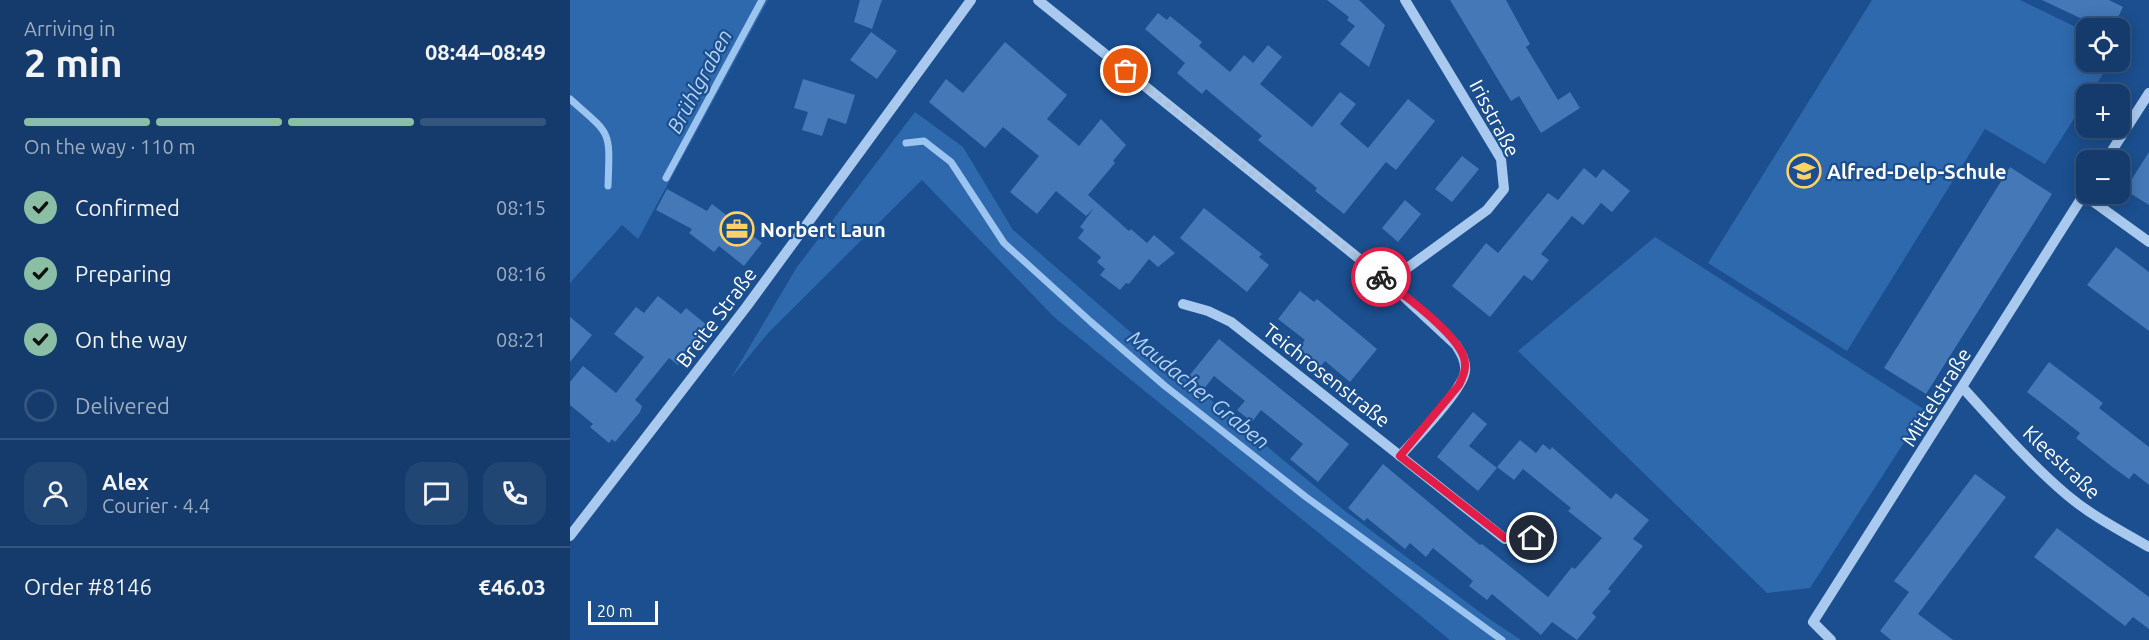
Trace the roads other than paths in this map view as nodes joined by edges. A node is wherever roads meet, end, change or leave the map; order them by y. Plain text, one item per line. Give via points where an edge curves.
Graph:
1 (971, 0) edge
2 (1038, 0) edge
3 (1405, 0) edge
4 (2149, 93) edge
5 (2112, 150) edge
6 (2078, 204) edge
7 (2099, 204) edge
8 (2149, 242) edge
9 (1388, 282) junction
10 (1184, 304) dead end
11 (1963, 388) junction
12 (1400, 456) junction
13 (570, 536) edge
14 (1532, 538) dead end
15 (2149, 547) edge
16 (1831, 640) edge

1 - 13 street, Breite Straße via 801,234
2 - 9 street
3 - 9 street, Irisstraße via 1501,159 1504,189 1487,210
4 - 5 street
6 - 11 street, Mittelstraße
7 - 8 street
9 - 12 street via 1456,345 1464,358 1465,372 1442,408
10 - 12 street, Teichrosenstraße via 1231,322
11 - 15 street, Kleestraße via 2037,469 2067,495
11 - 16 street, Mittelstraße via 1813,622
12 - 14 street, Teichrosenstraße via 1505,538

